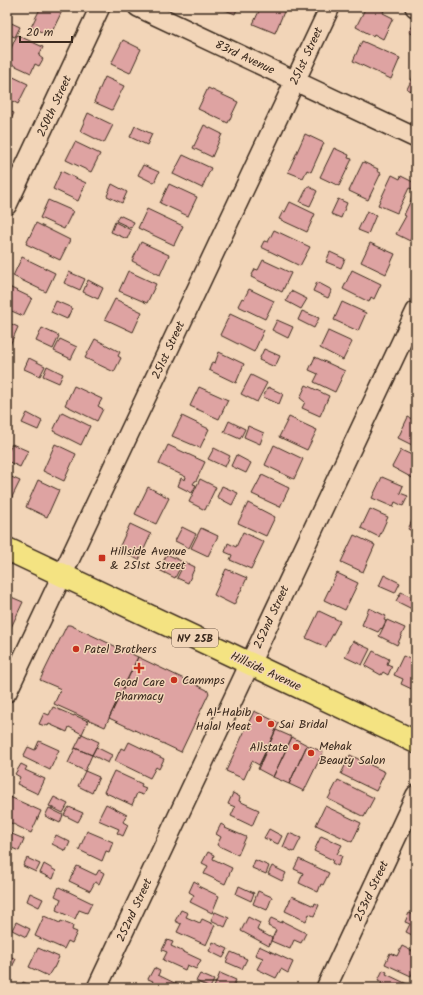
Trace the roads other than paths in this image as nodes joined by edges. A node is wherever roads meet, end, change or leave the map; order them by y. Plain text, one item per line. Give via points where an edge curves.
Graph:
1 (100, 7) edge
2 (138, 7) edge
3 (330, 7) edge
4 (295, 81) junction
5 (416, 138) edge
6 (7, 205) edge
7 (416, 311) edge
8 (7, 549) edge
9 (62, 575) junction
10 (249, 664) junction
11 (7, 692) edge
12 (416, 742) edge
13 (416, 795) edge
14 (97, 988) edge
15 (326, 988) edge

1 - 6 street, 250th Street
2 - 4 street, 83rd Avenue
3 - 4 street, 251st Street
4 - 5 street, 83rd Avenue
4 - 9 street, 251st Street
7 - 10 street, 252nd Street
8 - 9 main road, Hillside Avenue / NY 25B
9 - 10 main road, Hillside Avenue / NY 25B
9 - 11 street, 251st Street
10 - 12 main road, Hillside Avenue / NY 25B
10 - 14 street, 252nd Street
13 - 15 street, 253rd Street

